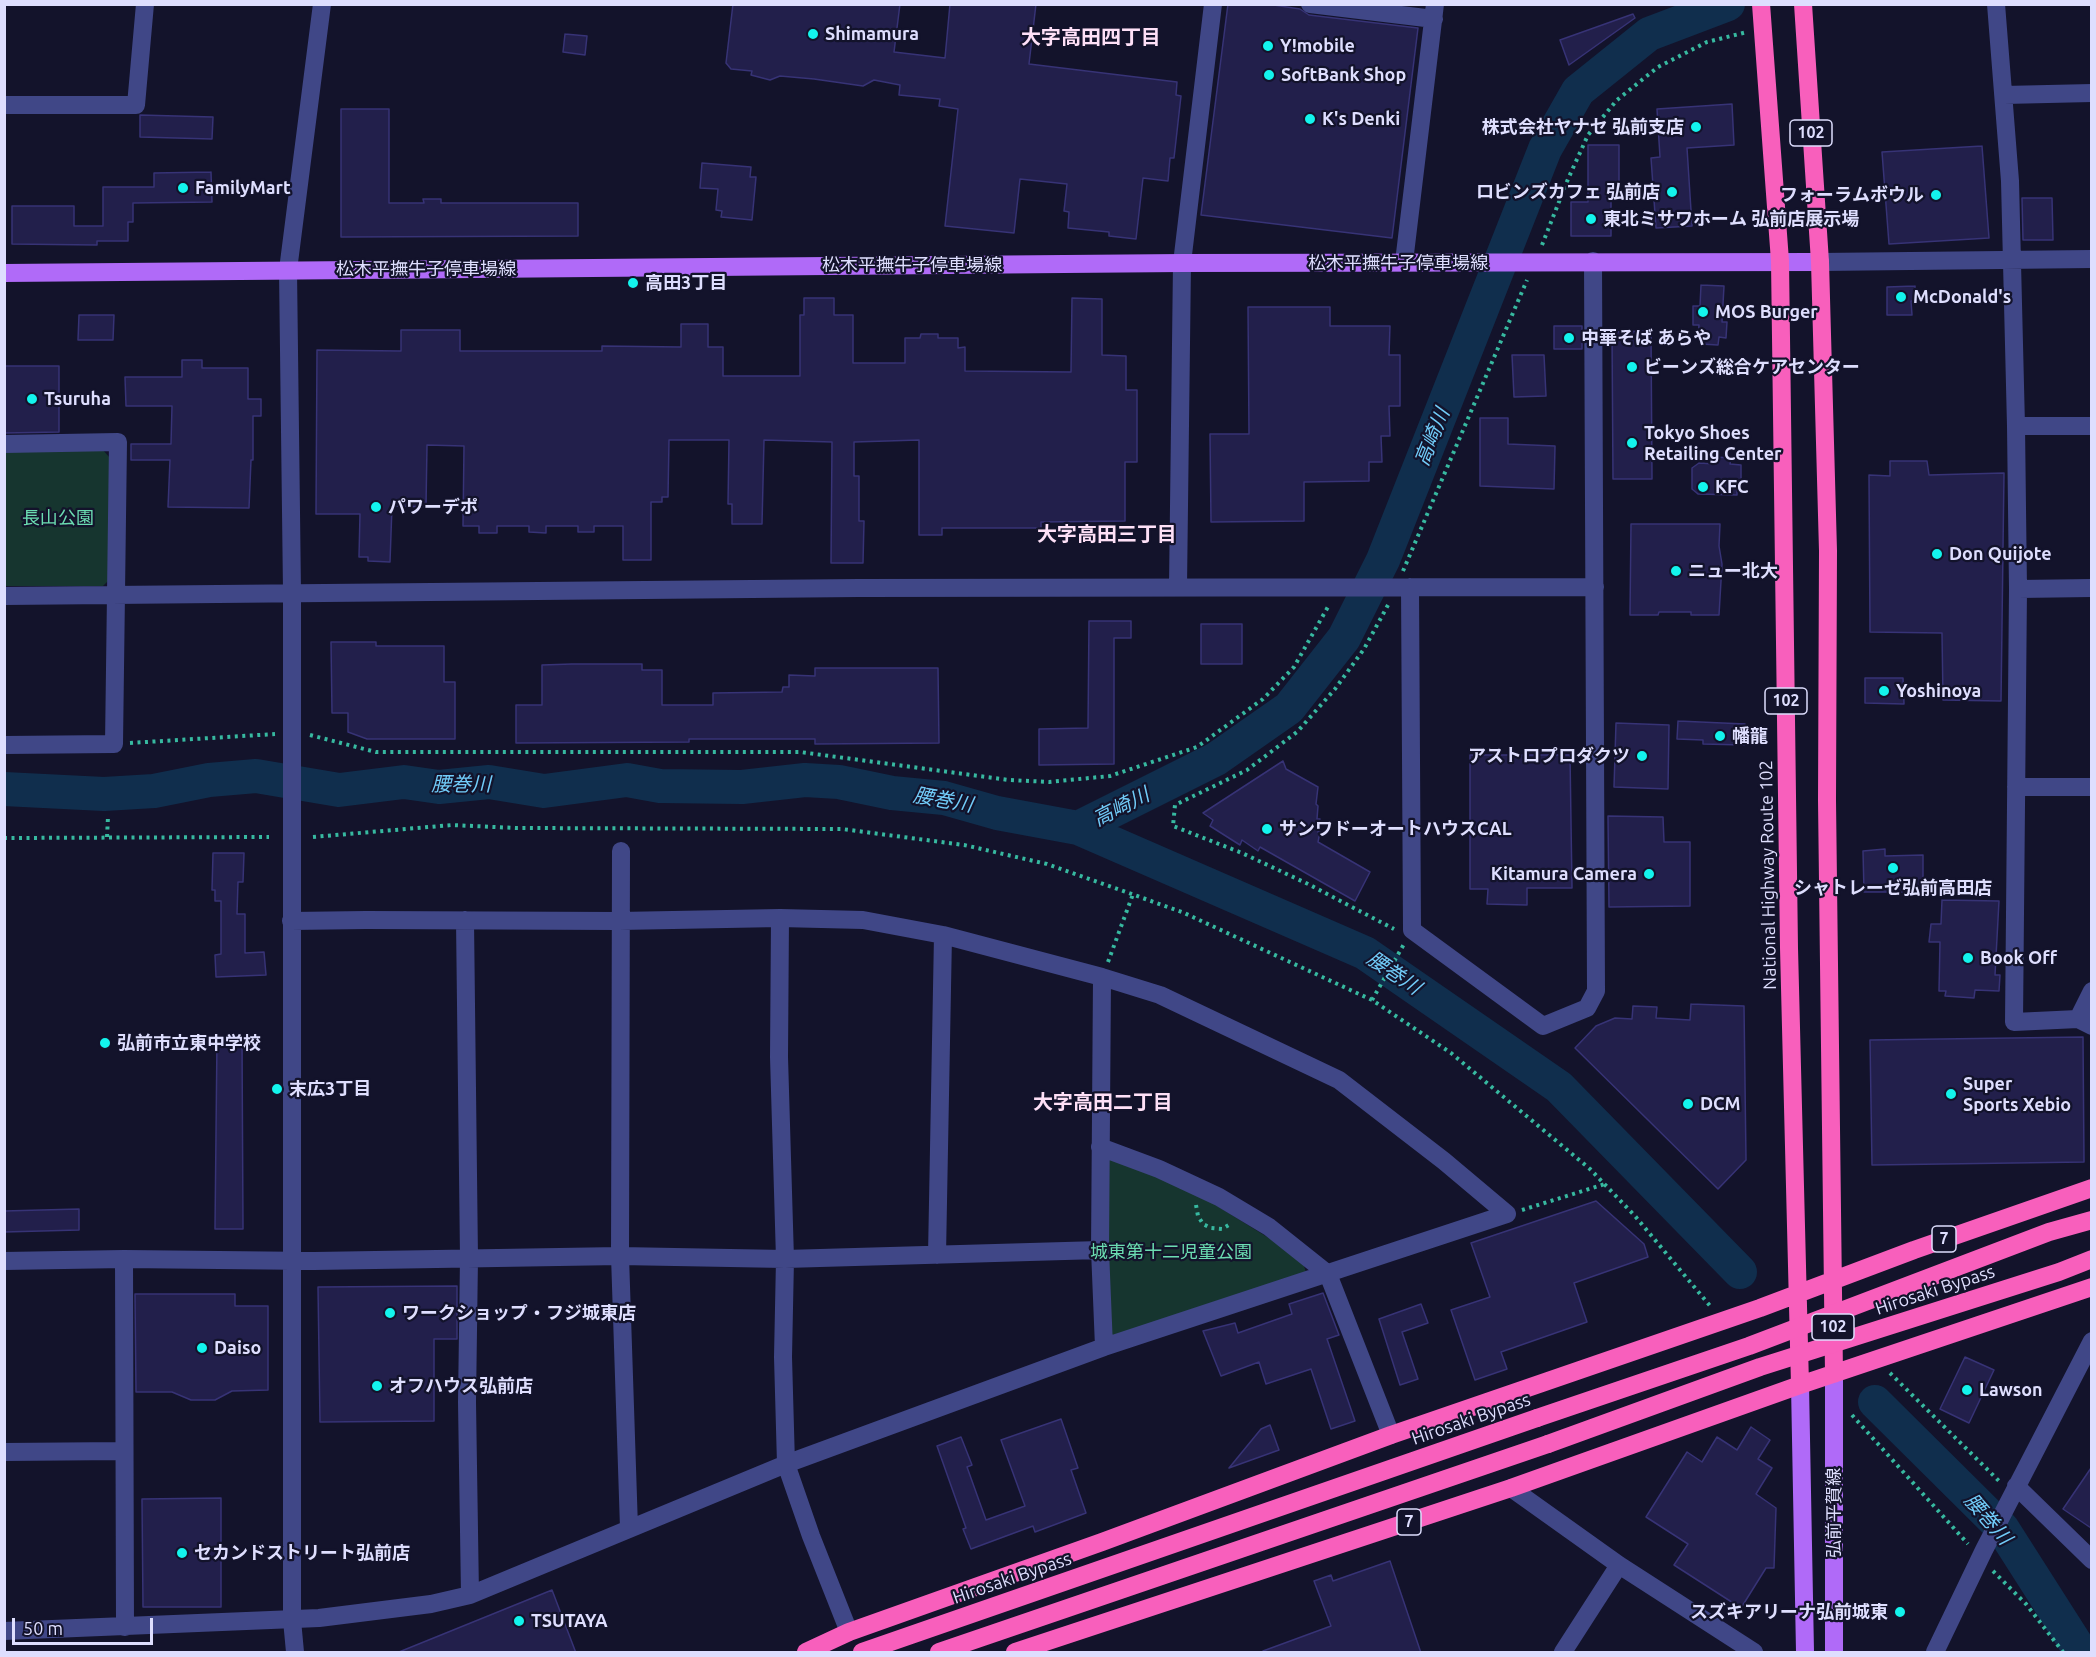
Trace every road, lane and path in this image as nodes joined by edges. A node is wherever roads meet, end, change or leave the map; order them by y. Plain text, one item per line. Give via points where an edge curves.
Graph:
1 (145, 4) edge
2 (322, 4) edge
3 (1213, 4) edge
4 (1310, 4) edge
5 (1803, 4) edge
6 (1996, 4) edge
7 (1434, 12) edge
8 (1762, 17) edge
9 (2091, 93) edge
10 (2004, 95) junction
11 (4, 105) edge
12 (2012, 259) junction
13 (2091, 259) edge
14 (1593, 261) junction
15 (1780, 261) junction
16 (1404, 262) junction
17 (1533, 262) junction
18 (1820, 262) junction
19 (1182, 263) junction
20 (288, 270) junction
21 (4, 273) edge
22 (2016, 426) junction
23 (2091, 426) edge
24 (4, 444) edge
25 (1178, 587) junction
26 (1339, 587) junction
27 (1399, 587) junction
28 (1595, 587) junction
29 (2091, 588) edge
30 (2018, 589) junction
31 (292, 592) junction
32 (4, 596) edge
33 (117, 596) junction
34 (291, 738) junction
35 (114, 744) junction
36 (4, 745) edge
37 (2016, 787) junction
38 (2091, 788) edge
39 (108, 817) dead end
40 (107, 837) junction
41 (269, 837) dead end
42 (4, 838) edge
43 (621, 851) dead end
44 (1133, 894) dead end
45 (780, 918) junction
46 (465, 920) junction
47 (291, 921) junction
48 (619, 921) junction
49 (1398, 931) dead end
50 (943, 935) junction
51 (1405, 943) dead end
52 (1102, 977) junction
53 (2091, 991) edge
54 (1372, 1000) dead end
55 (2085, 1023) edge
56 (1100, 1147) junction
57 (1605, 1184) dead end
58 (2091, 1188) edge
59 (1507, 1214) junction
60 (2091, 1220) edge
61 (1100, 1250) junction
62 (620, 1256) junction
63 (937, 1256) junction
64 (469, 1258) junction
65 (124, 1259) junction
66 (785, 1259) junction
67 (291, 1260) junction
68 (2091, 1260) edge
69 (4, 1261) edge
70 (1328, 1274) junction
71 (1832, 1280) junction
72 (2091, 1287) edge
73 (1798, 1293) junction
74 (2091, 1341) edge
75 (1104, 1347) junction
76 (1890, 1373) dead end
77 (1834, 1374) junction
78 (1800, 1385) junction
79 (1852, 1415) dead end
80 (1391, 1435) junction
81 (123, 1451) junction
82 (4, 1452) edge
83 (786, 1464) junction
84 (1511, 1488) junction
85 (2012, 1494) junction
86 (629, 1528) junction
87 (1982, 1554) junction
88 (2091, 1560) edge
89 (1619, 1565) junction
90 (470, 1595) junction
91 (292, 1620) junction
92 (124, 1627) junction
93 (4, 1631) edge
94 (849, 1632) junction
95 (295, 1653) edge
96 (806, 1653) edge
97 (862, 1653) edge
98 (939, 1653) edge
99 (1015, 1653) edge
100 (1563, 1653) edge
101 (1754, 1653) edge
102 (1805, 1653) edge
103 (1834, 1653) edge
104 (1935, 1653) edge
105 (2063, 1653) edge

1 - 11 street via 136,105
2 - 20 street
3 - 19 street
4 - 7 street
5 - 18 highway, 102
6 - 10 street
7 - 16 street
8 - 15 highway, National Highway Route 102 / 102
8 - 17 path via 1658,67 1617,100 1588,135
9 - 10 street
10 - 12 street
12 - 13 street
12 - 18 street
12 - 22 street
14 - 15 main road, 松木平撫牛子停車場線
14 - 17 main road, 松木平撫牛子停車場線
14 - 28 street
15 - 18 main road, 松木平撫牛子停車場線
15 - 73 highway, National Highway Route 102 / 102
16 - 17 main road, 松木平撫牛子停車場線
16 - 19 main road, 松木平撫牛子停車場線
17 - 27 path
18 - 71 highway, 102 via 1828,551
19 - 20 main road, 松木平撫牛子停車場線
19 - 25 street
20 - 21 main road, 松木平撫牛子停車場線
20 - 31 street
22 - 23 street
22 - 30 street
24 - 33 street via 118,442
25 - 26 street
25 - 31 street
26 - 27 street
26 - 34 path via 1294,667 1263,699 1197,747 1110,776 1049,782 1009,780 800,752 376,752
27 - 28 street
27 - 28 street via 1412,930 1543,1026 1587,1008 1596,991
27 - 49 path via 1364,649 1297,732 1247,770 1175,805 1173,826 1242,853
29 - 30 street
30 - 37 street
31 - 33 street
31 - 34 street
32 - 33 street
33 - 35 street
34 - 35 path
34 - 47 street
35 - 36 street
37 - 38 street
37 - 55 street via 2014,1022
39 - 40 path
40 - 41 path
40 - 42 path
43 - 48 street
44 - 52 path
45 - 48 street
45 - 50 street via 863,920
45 - 66 street via 779,1057
46 - 47 street
46 - 48 street
46 - 64 street
47 - 67 street
48 - 62 street
50 - 52 street
50 - 63 street
51 - 54 path
52 - 56 street
52 - 59 street via 1160,995 1339,1080
53 - 55 street
56 - 61 street
56 - 70 street via 1219,1197 1269,1227
57 - 59 path
58 - 71 highway, 7
59 - 70 street
60 - 97 highway, Hirosaki Bypass / 7, bridge via 2049,1232 1749,1346
61 - 63 street
61 - 75 street
62 - 64 street
62 - 66 street
62 - 86 street
63 - 66 street
64 - 67 street
64 - 90 street via 466,1402
65 - 67 street
65 - 69 street
65 - 81 street
66 - 83 street
67 - 91 street
68 - 98 highway, Hirosaki Bypass / 7, bridge via 1760,1367
70 - 75 street
70 - 80 street
71 - 73 highway, 7
71 - 77 highway, 102
72 - 77 highway, 7
73 - 78 highway, National Highway Route 102 / 102
73 - 80 highway, 7
74 - 85 street
75 - 83 street
76 - 85 path
77 - 78 highway, 7
77 - 103 main road, 弘前平賀線
78 - 84 highway, 7
78 - 102 main road, 弘前平賀線
79 - 87 path
80 - 94 highway, 7
81 - 82 street
81 - 92 street
83 - 86 street
83 - 94 street
84 - 89 street
84 - 99 highway, 7
85 - 87 street
85 - 88 street
86 - 90 street
87 - 104 street
87 - 105 path
89 - 100 street
89 - 101 street
90 - 91 street via 431,1604
91 - 92 street
91 - 95 street
92 - 93 street
94 - 96 highway, 7

